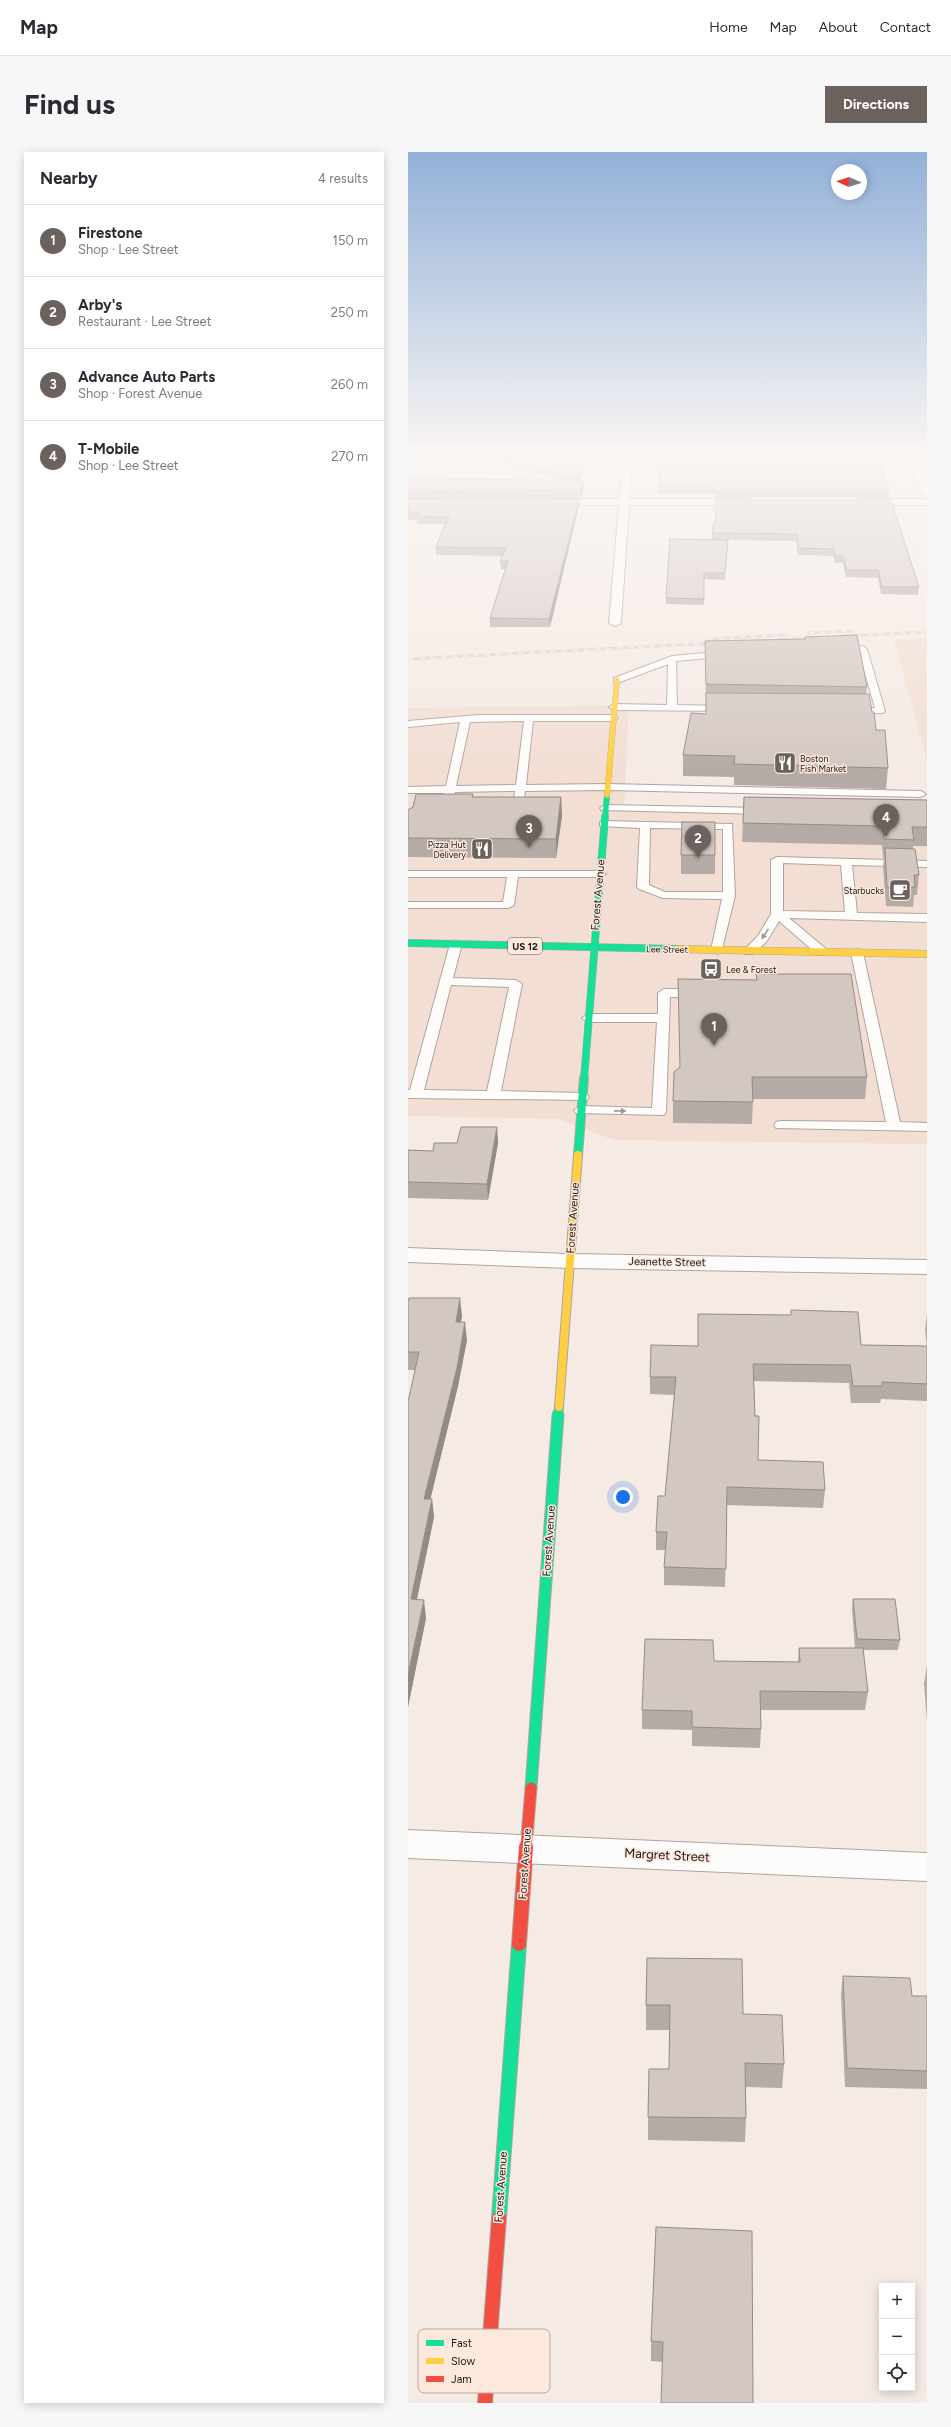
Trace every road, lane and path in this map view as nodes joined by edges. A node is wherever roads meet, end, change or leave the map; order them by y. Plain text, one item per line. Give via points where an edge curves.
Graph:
1 (620, 561) edge
2 (615, 623) dead end
3 (826, 650) edge
4 (740, 653) edge
5 (672, 658) junction
6 (617, 680) joint
7 (614, 708) junction
8 (672, 708) junction
9 (736, 709) edge
10 (840, 711) edge
11 (529, 718) junction
12 (613, 718) junction
13 (466, 719) junction
14 (408, 724) edge
15 (607, 787) junction
16 (520, 788) junction
17 (408, 790) edge
18 (450, 790) junction
19 (921, 794) dead end
20 (447, 805) edge
21 (510, 806) edge
22 (606, 808) junction
23 (776, 812) edge
24 (604, 824) junction
25 (645, 825) junction
26 (846, 862) junction
27 (927, 864) edge
28 (408, 874) edge
29 (514, 874) junction
30 (600, 874) junction
31 (730, 896) junction
32 (408, 905) edge
33 (778, 914) junction
34 (851, 916) junction
35 (927, 918) edge
36 (408, 943) edge
37 (456, 944) junction
38 (593, 948) junction
39 (717, 950) junction
40 (749, 951) junction
41 (822, 952) junction
42 (857, 953) junction
43 (927, 954) edge
44 (446, 981) junction
45 (710, 993) edge
46 (588, 1018) junction
47 (664, 1018) junction
48 (412, 1094) edge
49 (493, 1096) junction
50 (581, 1104) junction
51 (781, 1125) dead end
52 (894, 1126) junction
53 (927, 1127) edge
54 (408, 1255) edge
55 (570, 1261) junction
56 (927, 1267) edge
57 (408, 1844) edge
58 (526, 1849) junction
59 (927, 1867) edge
60 (490, 2329) edge
61 (486, 2393) edge
62 (485, 2403) edge

1 - 2 street
3 - 10 lane via 863,649 880,711
4 - 5 lane
5 - 6 lane
5 - 8 lane
6 - 7 street, Forest Avenue
7 - 8 lane
7 - 12 street, Forest Avenue
8 - 9 lane
11 - 12 lane
11 - 13 lane
11 - 16 lane
12 - 15 street, Forest Avenue
13 - 14 lane
13 - 18 lane
15 - 16 lane
15 - 19 lane
15 - 22 street, Forest Avenue
16 - 18 lane
16 - 21 lane via 517,806
17 - 18 lane
18 - 20 lane
22 - 23 lane
22 - 24 street, Forest Avenue
24 - 25 lane
24 - 30 street, Forest Avenue
25 - 31 lane via 643,886 663,895
25 - 31 lane via 728,826
26 - 27 lane
26 - 33 lane via 778,860
26 - 34 lane
28 - 29 lane
29 - 30 lane
29 - 32 lane via 508,905
30 - 38 street, Forest Avenue
31 - 39 lane
33 - 34 lane
33 -> 40 lane via 763,938
33 - 41 lane
34 - 35 lane
36 - 37 street, Lee Street / US 12
37 - 38 street, Lee Street / US 12
37 - 44 lane
38 - 39 street, Lee Street / US 12
38 - 46 street, Forest Avenue
39 - 40 street, Lee Street / US 12
40 - 41 street, Lee Street / US 12
41 - 42 street, Lee Street / US 12
42 - 43 street, Lee Street / US 12
42 - 52 lane
44 - 48 lane
44 - 49 lane via 516,984
45 - 47 lane via 664,993
46 - 47 lane
46 - 50 street, Forest Avenue
50 -> 47 lane via 659,1112
48 - 49 lane
49 - 50 lane
50 - 55 street, Forest Avenue
51 - 52 lane
52 - 53 lane
54 - 55 street, Jeanette Street
55 - 56 street, Jeanette Street
55 - 58 street, Forest Avenue
57 - 58 street, Margret Street
58 - 59 street, Margret Street
58 - 60 street, Forest Avenue
61 - 62 street, Forest Avenue

